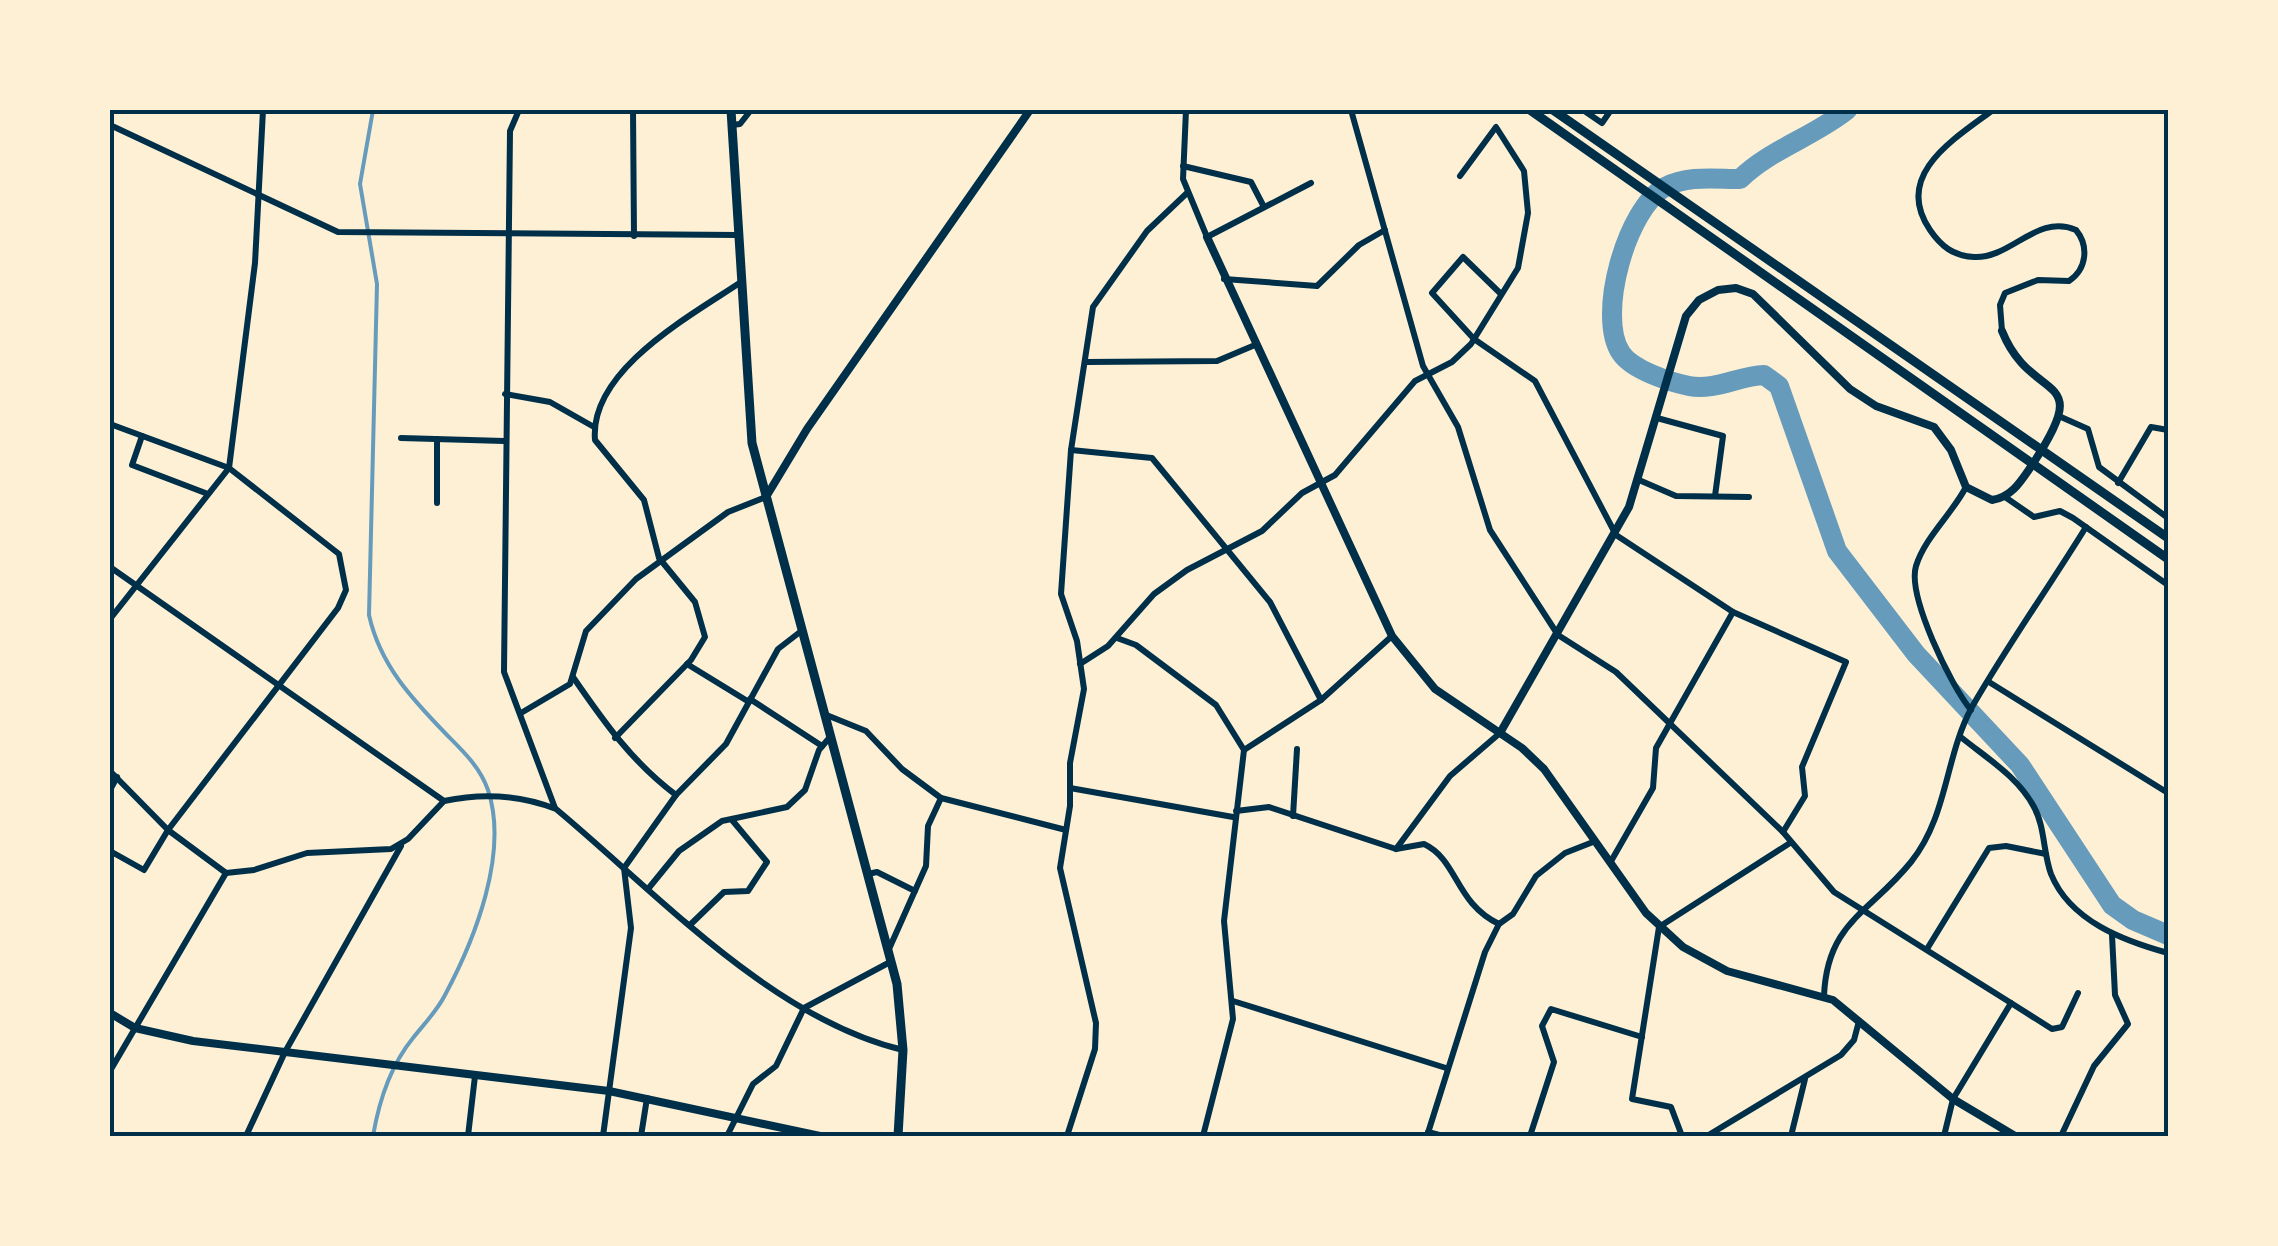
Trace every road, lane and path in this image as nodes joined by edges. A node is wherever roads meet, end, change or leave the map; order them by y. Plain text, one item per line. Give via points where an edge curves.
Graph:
1 (263, 110) edge
2 (519, 110) edge
3 (633, 110) edge
4 (730, 110) edge
5 (751, 110) edge
6 (1030, 110) edge
7 (1186, 110) edge
8 (1351, 110) edge
9 (1530, 110) edge
10 (1553, 110) edge
11 (1582, 110) edge
12 (1611, 110) edge
13 (1993, 110) edge
14 (732, 125) junction
15 (110, 126) edge
16 (1183, 166) junction
17 (1460, 176) dead end
18 (1311, 183) dead end
19 (259, 192) junction
20 (1186, 193) junction
21 (1264, 208) junction
22 (1385, 230) junction
23 (510, 234) junction
24 (634, 236) junction
25 (739, 236) junction
26 (1207, 236) junction
27 (1224, 279) junction
28 (741, 282) junction
29 (1501, 294) junction
30 (2002, 331) joint
31 (1474, 339) junction
32 (1254, 345) junction
33 (1087, 362) junction
34 (1427, 374) junction
35 (505, 394) junction
36 (2061, 417) junction
37 (1657, 418) junction
38 (110, 424) edge
39 (594, 427) junction
40 (2168, 430) edge
41 (142, 436) junction
42 (400, 438) dead end
43 (436, 439) junction
44 (504, 441) junction
45 (2042, 449) junction
46 (1071, 450) junction
47 (2032, 464) junction
48 (229, 468) junction
49 (1638, 480) junction
50 (1319, 481) junction
51 (2118, 483) junction
52 (1966, 487) junction
53 (208, 494) junction
54 (1715, 496) junction
55 (766, 497) junction
56 (1749, 497) dead end
57 (2005, 497) junction
58 (436, 503) dead end
59 (2168, 518) edge
60 (2086, 527) junction
61 (1616, 536) junction
62 (2168, 538) edge
63 (1223, 550) junction
64 (660, 558) junction
65 (2168, 558) edge
66 (110, 567) edge
67 (137, 584) junction
68 (2168, 585) edge
69 (1733, 612) junction
70 (110, 618) edge
71 (800, 632) junction
72 (1558, 635) junction
73 (1392, 636) junction
74 (1116, 638) junction
75 (686, 664) junction
76 (1080, 664) junction
77 (574, 677) junction
78 (1988, 682) junction
79 (278, 687) junction
80 (1322, 700) junction
81 (750, 701) junction
82 (1970, 711) junction
83 (521, 712) junction
84 (824, 714) junction
85 (1670, 723) junction
86 (1500, 733) junction
87 (1963, 736) junction
88 (830, 737) junction
89 (615, 738) junction
90 (822, 746) junction
91 (1297, 749) dead end
92 (1244, 750) junction
93 (110, 771) edge
94 (117, 777) junction
95 (1070, 788) junction
96 (110, 790) edge
97 (2168, 793) edge
98 (676, 795) junction
99 (942, 798) junction
100 (444, 801) junction
101 (556, 810) junction
102 (1234, 814) junction
103 (1293, 816) junction
104 (732, 820) junction
105 (168, 830) junction
106 (1066, 830) junction
107 (1783, 832) junction
108 (1593, 842) junction
109 (1790, 843) junction
110 (402, 845) junction
111 (110, 850) edge
112 (1396, 850) junction
113 (2046, 854) junction
114 (1610, 864) junction
115 (624, 868) junction
116 (226, 873) junction
117 (868, 874) junction
118 (648, 889) junction
119 (915, 891) junction
120 (1864, 908) junction
121 (691, 924) junction
122 (1498, 924) junction
123 (1660, 927) junction
124 (2112, 936) junction
125 (889, 949) junction
126 (1928, 949) junction
127 (2168, 953) edge
128 (892, 961) junction
129 (2078, 993) dead end
130 (1824, 996) junction
131 (1233, 1001) junction
132 (2011, 1003) junction
133 (804, 1008) junction
134 (110, 1014) edge
135 (1859, 1020) junction
136 (135, 1028) junction
137 (1642, 1038) junction
138 (903, 1050) junction
139 (285, 1052) junction
140 (1446, 1068) junction
141 (110, 1070) edge
142 (475, 1076) junction
143 (1806, 1077) junction
144 (609, 1091) junction
145 (647, 1097) junction
146 (1953, 1099) junction
147 (735, 1117) junction
148 (785, 1133) edge
149 (1427, 1134) edge
150 (246, 1136) edge
151 (468, 1136) edge
152 (603, 1136) edge
153 (641, 1136) edge
154 (726, 1136) edge
155 (820, 1136) edge
156 (898, 1136) edge
157 (1066, 1136) edge
158 (1203, 1136) edge
159 (1443, 1136) edge
160 (1530, 1136) edge
161 (1682, 1136) edge
162 (1706, 1136) edge
163 (1792, 1136) edge
164 (1944, 1136) edge
165 (2015, 1136) edge
166 (2061, 1136) edge

1 - 19 street
2 - 23 street via 510,131
3 - 24 street
4 - 14 main road
5 - 14 street
6 - 55 street
7 - 16 street
8 - 22 street
9 - 47 main road
10 - 45 main road
11 - 12 street via 1602,122
13 - 30 street via 1922,176 1916,192 1926,224 1942,247 1979,258 2051,225 2076,230 2084,243 2075,277 2026,282 2005,293
14 - 25 main road
15 - 19 street
16 - 20 street
16 - 21 street via 1252,182
17 - 29 street via 1496,127 1524,170 1522,256
18 - 21 street
19 - 23 street via 338,232
19 - 48 street
20 - 26 street
20 - 33 street via 1147,231 1093,307
21 - 26 street
22 - 27 street via 1317,286
22 - 34 street
23 - 24 street
23 - 35 street
24 - 25 street
25 - 28 main road
26 - 27 street
27 - 32 street
28 - 39 street via 663,332 620,373
28 - 55 main road via 752,443
29 - 31 street
29 - 31 street via 1464,257 1432,293
30 - 36 street via 2010,352 2058,395
31 - 34 street via 1452,362
31 - 61 street via 1535,380
32 - 33 street via 1217,361
32 - 50 street
33 - 46 street
34 - 50 street via 1335,475
34 - 72 street via 1458,426 1490,530
35 - 39 street via 550,402
35 - 44 street
36 - 45 street
36 - 51 street via 2088,429 2099,468
37 - 49 street
37 - 52 street via 1681,327 1700,300 1736,288 1753,294 1850,389 1934,427
37 - 54 street via 1723,436
38 - 41 street
39 - 64 street via 596,440 644,500
40 - 51 street via 2151,426
41 - 48 street
41 - 53 street via 132,465
42 - 43 street
43 - 44 street
43 - 58 street
44 - 83 street via 504,672
45 - 47 street
45 - 62 main road
46 - 63 street via 1152,458
46 - 76 street via 1061,594
47 - 57 street
47 - 65 main road
48 - 53 street
48 - 79 street via 339,554 344,566 346,590 338,608
49 - 54 street via 1676,496
49 - 61 street
50 - 63 street via 1262,531
50 - 73 street
51 - 59 street
52 - 57 street via 1983,498
52 - 82 street via 1915,575 1950,682
53 - 67 street
54 - 56 street
55 - 64 street via 728,512
55 - 71 main road
57 - 60 street via 2034,517 2060,511
60 - 68 street
60 - 78 street
61 - 69 street
61 - 72 street
63 - 74 street via 1154,594
63 - 80 street via 1270,602
64 - 75 street via 702,618 704,636
64 - 77 street via 586,631
66 - 67 street
67 - 70 street
67 - 79 street
69 - 85 street
69 - 107 street via 1846,662 1802,767 1805,796
71 - 81 street via 778,649
71 - 84 main road
72 - 85 street via 1616,672
72 - 86 street
73 - 80 street
73 - 86 street via 1423,679
74 - 76 street
74 - 92 street via 1136,645 1216,705
75 - 81 street
75 - 89 street
76 - 95 street via 1084,689
77 - 83 street via 555,696
77 - 89 street
78 - 82 street
78 - 97 street
79 - 100 street
79 - 105 street
80 - 92 street
81 - 90 street
81 - 98 street via 726,744
82 - 87 street
83 - 101 street
84 - 88 main road
84 - 99 street via 866,731
85 - 107 street
85 - 114 street via 1653,756 1648,799
86 - 108 street via 1544,768
86 - 112 street via 1450,776
87 - 113 street via 2028,796
87 - 120 street via 1934,829
88 - 90 street
88 - 117 main road
89 - 98 street
90 - 104 street via 805,790 787,807
91 - 103 street
92 - 102 street
93 - 94 street
94 - 96 street
94 - 105 street
95 - 102 street
95 - 106 street
98 - 115 street
99 - 106 street
99 - 119 street via 928,826 926,866
100 - 101 street via 508,796
100 - 110 street
101 - 115 street
102 - 103 street via 1269,807
102 - 131 street via 1224,922
103 - 112 street
104 - 118 street via 680,851
104 - 121 street via 767,862 748,891 724,892
105 - 111 street via 144,870
105 - 116 street
106 - 157 street via 1062,887 1096,1022 1095,1049
107 - 109 street
108 - 114 street
108 - 122 street via 1536,876
109 - 120 street via 1834,892
109 - 123 street
110 - 116 street via 307,853
110 - 139 street
112 - 122 street via 1414,843 1434,848 1462,894
113 - 124 street via 2058,886
113 - 126 street via 1989,848
114 - 123 street
115 - 118 street
115 - 144 street via 631,928
116 - 136 street
117 - 119 street
117 - 125 main road
118 - 121 street
119 - 125 street
120 - 126 street
120 - 130 street via 1828,955
121 - 133 street
122 - 140 street
123 - 130 street via 1727,971
123 - 137 street
124 - 127 street
124 - 166 street via 2114,995 2128,1024 2094,1066
125 - 128 main road
126 - 132 street
128 - 133 street
128 - 138 main road
129 - 132 street via 2062,1027 2052,1029
130 - 135 street
131 - 140 street
131 - 158 street via 1231,1036
132 - 146 street
133 - 138 street via 875,1044
133 - 147 street via 776,1066 753,1084
134 - 136 street
135 - 143 street via 1849,1048
135 - 146 street
136 - 139 street
136 - 141 street
137 - 160 street via 1552,1010 1542,1026 1554,1062
137 - 161 street via 1632,1100 1672,1107
138 - 156 main road
139 - 142 street
139 - 150 street
140 - 149 street
142 - 144 street
142 - 151 street
143 - 162 street
143 - 163 street
144 - 145 street
144 - 152 street
145 - 147 street
145 - 153 street
146 - 164 street
146 - 165 street
147 - 148 street
147 - 154 street
148 - 155 street
149 - 159 street

